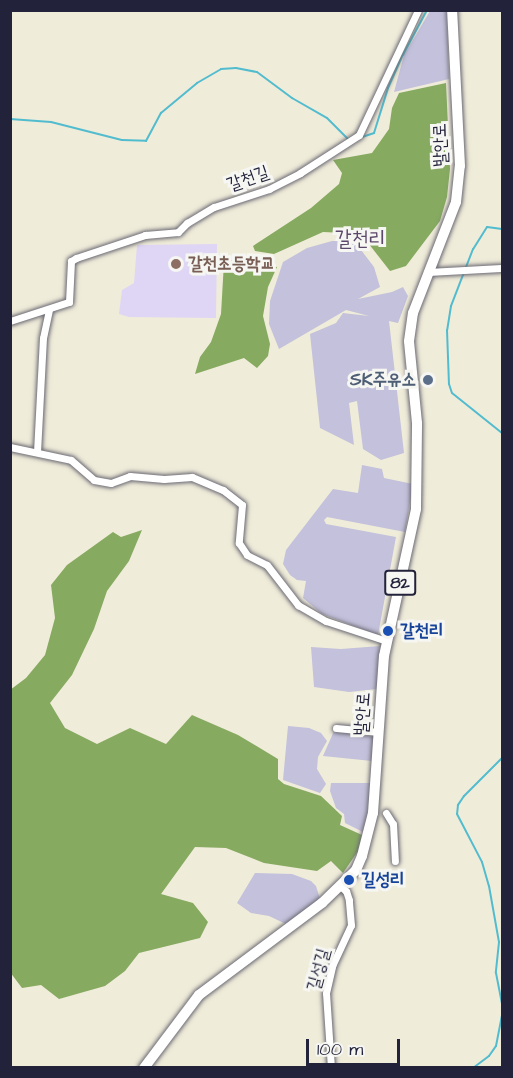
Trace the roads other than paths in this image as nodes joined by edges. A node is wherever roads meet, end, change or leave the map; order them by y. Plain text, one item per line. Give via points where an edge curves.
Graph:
1 (418, 10) edge
2 (452, 10) edge
3 (502, 268) edge
4 (427, 272) junction
5 (49, 310) junction
6 (10, 321) edge
7 (10, 447) edge
8 (37, 452) junction
9 (387, 641) junction
10 (336, 728) dead end
11 (379, 732) junction
12 (386, 813) dead end
13 (395, 861) dead end
14 (339, 885) junction
15 (144, 1068) edge
16 (331, 1068) edge

1 - 5 street, 갈천길 via 367,122 353,139 269,189 214,207 178,232 145,234 76,258 71,261 69,302
2 - 4 main road, 발안로 / 82 via 460,166 456,202
3 - 4 street
4 - 9 main road, 발안로 / 82 via 413,313 409,341 417,423 416,508
5 - 6 street, 갈천길
5 - 8 street via 43,338
7 - 8 street
8 - 9 street via 71,460 94,480 111,483 130,476 192,477 223,490 242,505 239,543 247,555 267,565 298,605 326,621
9 - 11 main road, 발안로 / 82
10 - 11 street
11 - 14 main road, 발안로 / 82 via 373,813 367,836 356,870
12 - 13 street via 393,824
14 - 15 main road, 발안로 / 82 via 303,918 199,995
14 - 16 street, 길성길 via 349,900 351,925 332,966 326,993

